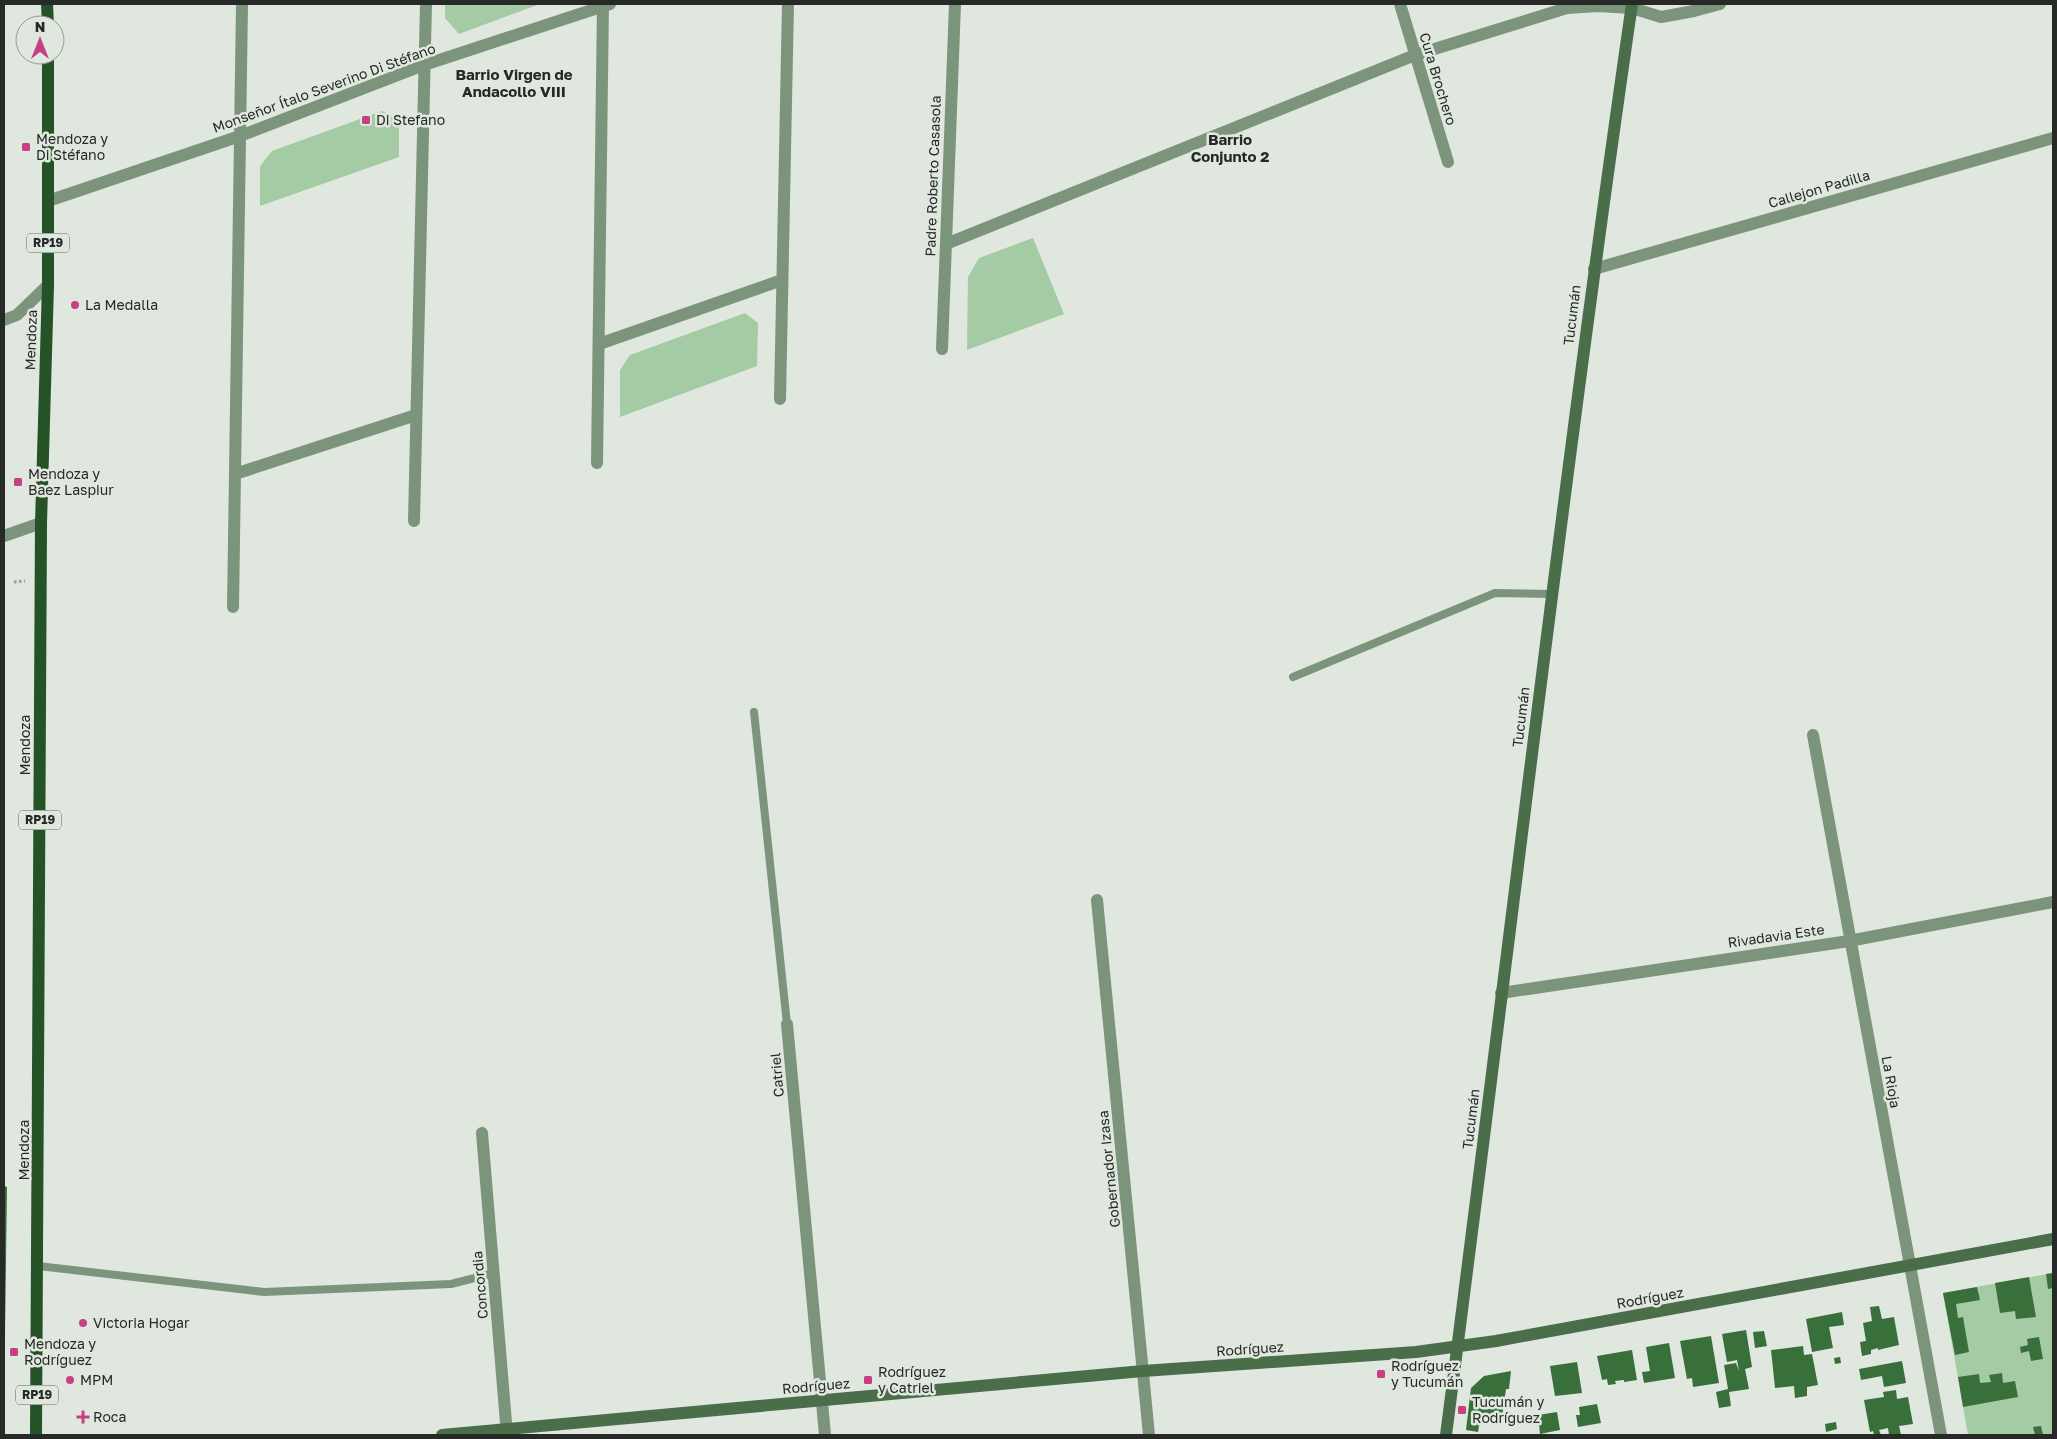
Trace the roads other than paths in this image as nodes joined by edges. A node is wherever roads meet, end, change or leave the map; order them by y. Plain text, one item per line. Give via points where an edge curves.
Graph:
1 (242, 4) edge
2 (426, 4) edge
3 (788, 4) edge
4 (955, 4) edge
5 (1400, 4) edge
6 (1720, 4) edge
7 (605, 5) edge
8 (1632, 6) edge
9 (1415, 55) junction
10 (48, 65) edge
11 (424, 65) junction
12 (240, 136) junction
13 (2053, 138) edge
14 (1448, 162) dead end
15 (48, 201) junction
16 (946, 244) junction
17 (1594, 269) junction
18 (782, 280) junction
19 (48, 285) junction
20 (4, 320) edge
21 (599, 344) junction
22 (942, 349) dead end
23 (780, 399) dead end
24 (416, 415) junction
25 (597, 463) dead end
26 (235, 474) junction
27 (414, 521) dead end
28 (41, 522) junction
29 (4, 536) edge
30 (1552, 594) junction
31 (233, 607) dead end
32 (1293, 677) dead end
33 (754, 712) dead end
34 (1813, 735) dead end
35 (1096, 900) dead end
36 (2053, 902) edge
37 (1849, 941) junction
38 (1501, 993) junction
39 (787, 1024) joint
40 (482, 1133) dead end
41 (2053, 1239) edge
42 (1909, 1265) junction
43 (38, 1266) junction
44 (494, 1273) junction
45 (1457, 1346) junction
46 (1143, 1371) junction
47 (822, 1401) junction
48 (507, 1432) edge
49 (36, 1435) edge
50 (442, 1435) edge
51 (825, 1435) edge
52 (1149, 1435) edge
53 (1446, 1435) edge
54 (1941, 1435) edge

1 - 12 street
2 - 11 street
3 - 18 street
4 - 16 street, Padre Roberto Casasola
5 - 9 street, Cura Brochero
6 - 8 street via 1662,17
7 - 11 street, Monseñor Ítalo Severino Di Stéfano
7 - 21 street
8 - 9 street via 1567,8
8 - 17 main road, Tucumán
9 - 14 street, Cura Brochero
9 - 16 street
10 - 15 main road, Mendoza / RP19
11 - 12 street, Monseñor Ítalo Severino Di Stéfano
11 - 24 street
12 - 15 street, Monseñor Ítalo Severino Di Stéfano
12 - 26 street
13 - 17 street, Callejon Padilla
15 - 19 main road, Mendoza / RP19
16 - 22 street, Padre Roberto Casasola
17 - 30 main road, Tucumán
18 - 21 street
18 - 23 street
19 - 20 street via 17,315
19 - 28 main road, Mendoza / RP19
21 - 25 street
24 - 26 street
24 - 27 street
26 - 31 street
28 - 29 street
28 - 43 main road, Mendoza / RP19
30 - 32 lane via 1495,593
30 - 38 main road, Tucumán
33 - 39 lane, Catriel
34 - 37 street, La Rioja
35 - 46 street, Gobernador Izasa
36 - 37 street, Rivadavia Este
37 - 38 street, Rivadavia Este
37 - 42 street, La Rioja
38 - 45 main road, Tucumán
39 - 47 street, Catriel
40 - 44 street, Concordia
41 - 42 main road, Rodríguez
42 - 45 main road, Rodríguez
42 - 54 street, La Rioja
43 - 44 lane via 264,1292 451,1284
43 - 49 main road, Mendoza / RP19
44 - 48 street, Concordia
45 - 46 main road, Rodríguez via 1416,1352
45 - 53 main road, Tucumán
46 - 47 main road, Rodríguez
46 - 52 street, Gobernador Izasa
47 - 48 main road, Rodríguez
47 - 51 street, Catriel
48 - 50 main road, Rodríguez

